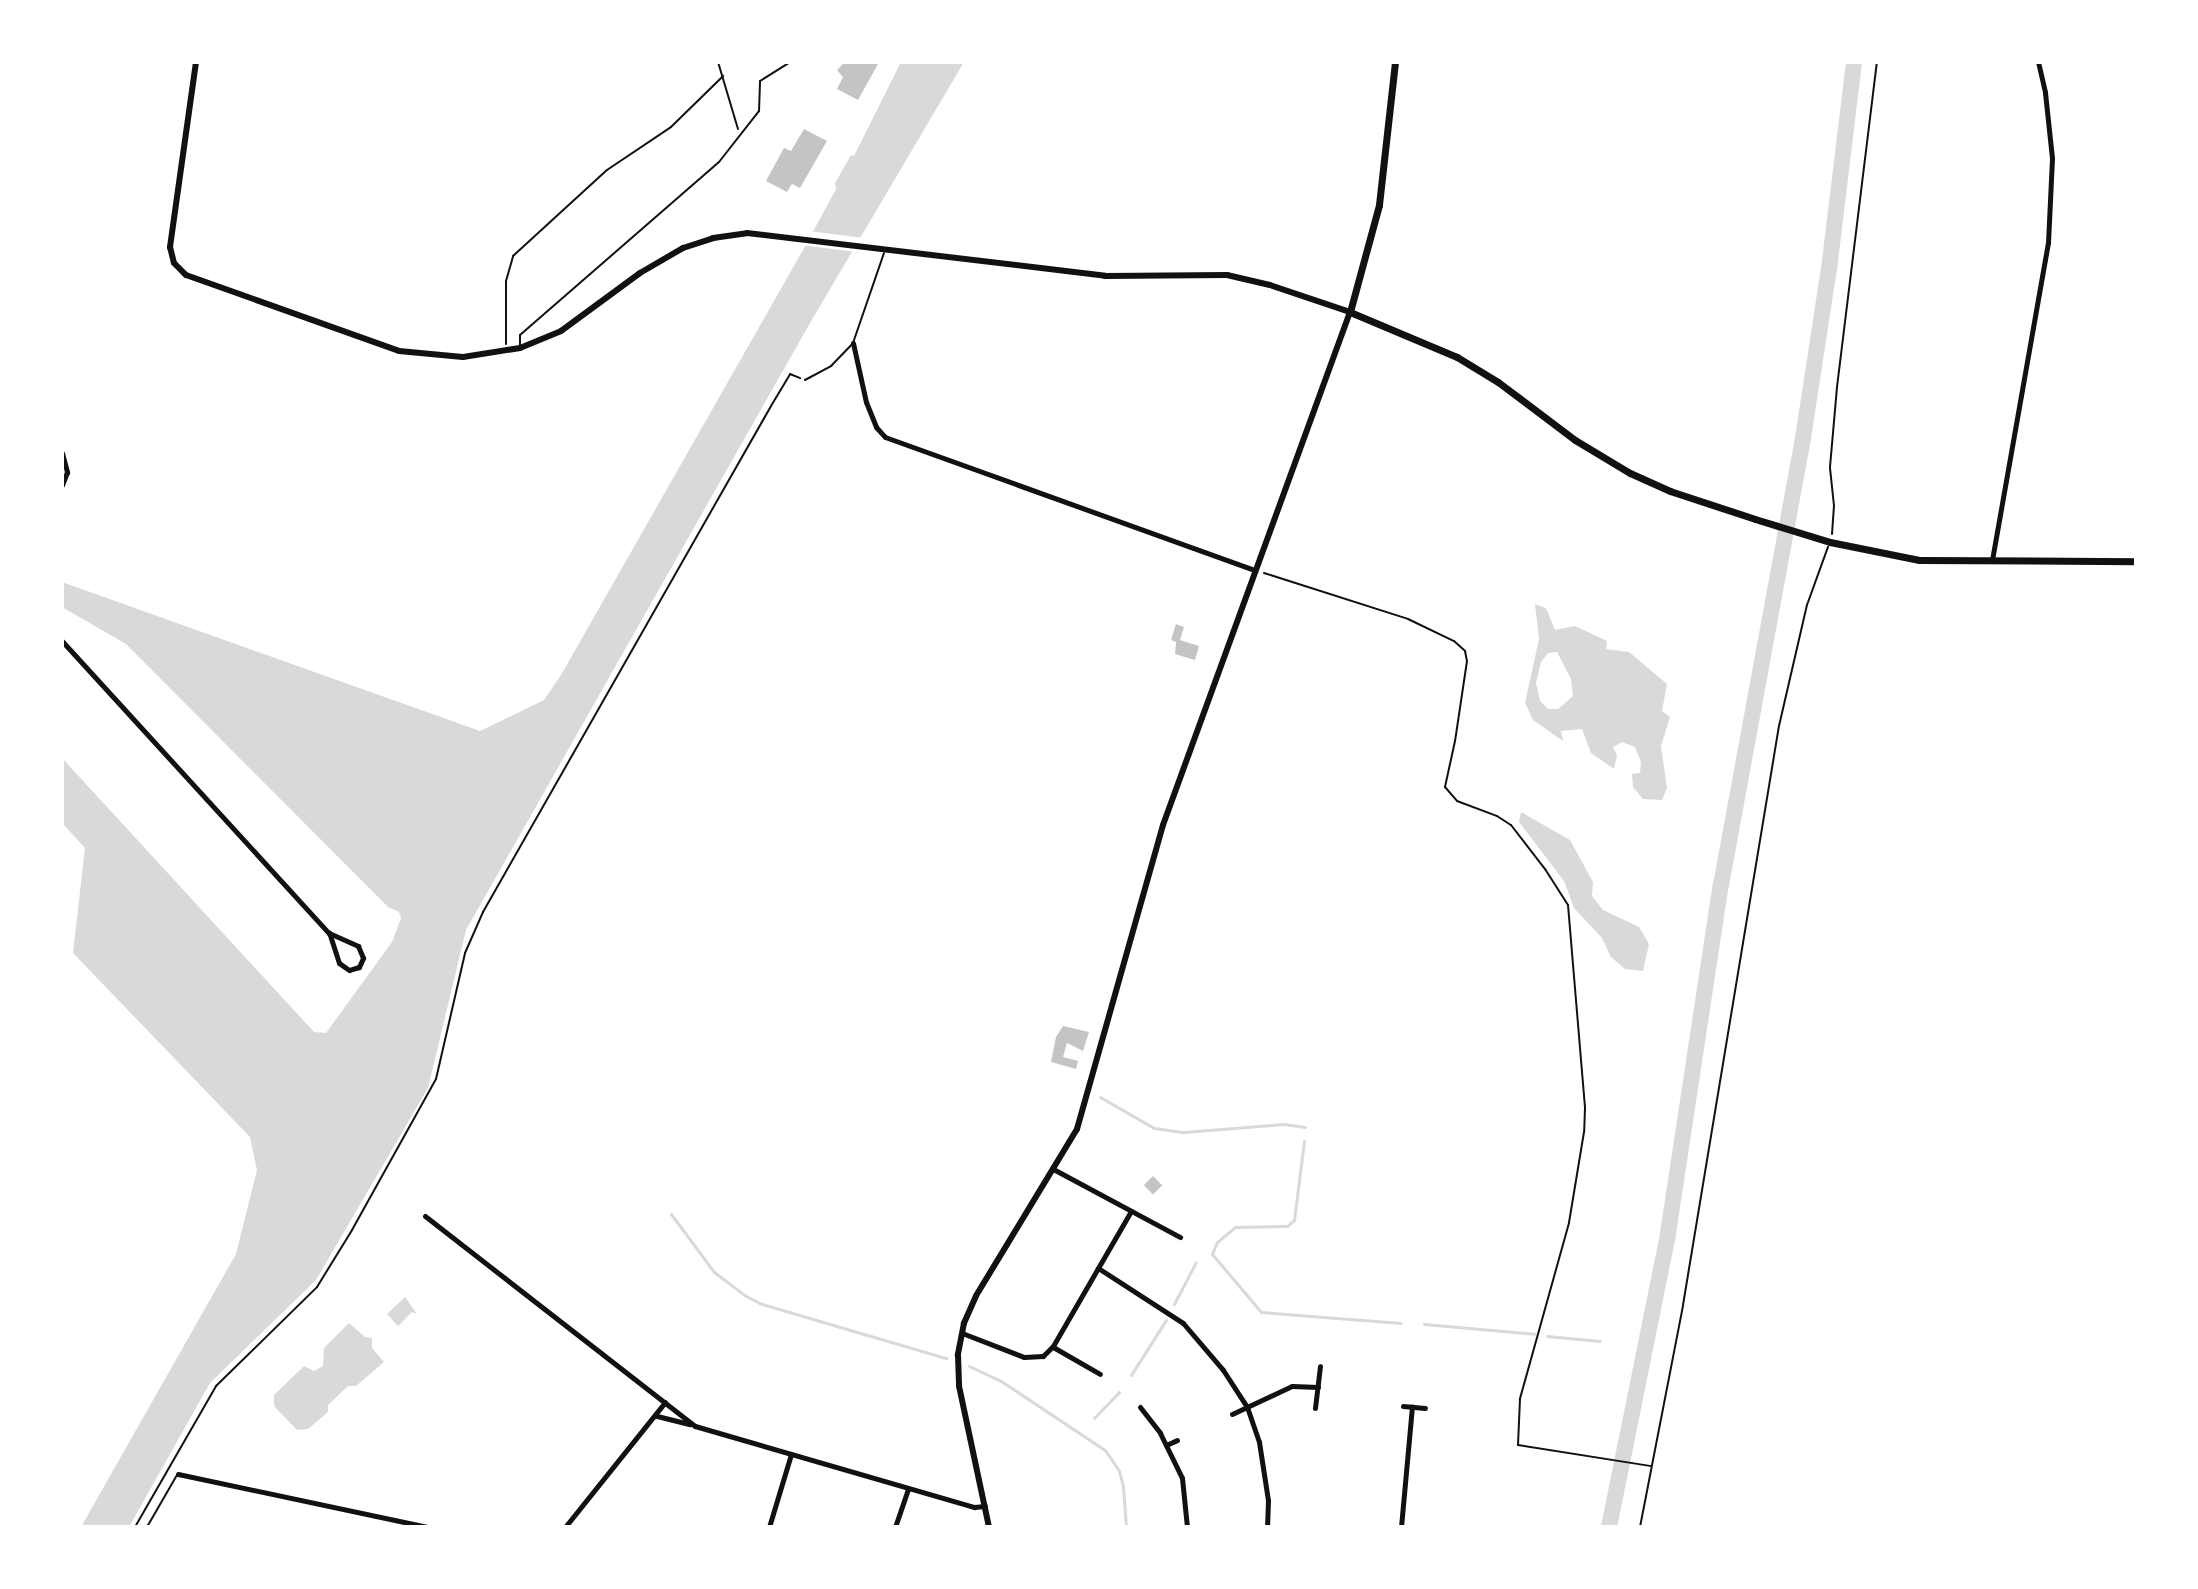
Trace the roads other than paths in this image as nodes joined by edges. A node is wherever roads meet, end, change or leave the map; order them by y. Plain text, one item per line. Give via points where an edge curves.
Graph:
1 (196, 62) edge
2 (790, 62) edge
3 (1395, 62) edge
4 (2038, 62) edge
5 (886, 248) junction
6 (1350, 312) junction
7 (853, 343) junction
8 (520, 348) junction
9 (805, 380) road end
10 (62, 453) edge
11 (62, 485) edge
12 (1992, 560) junction
13 (2136, 561) edge
14 (1255, 570) junction
15 (62, 641) edge
16 (329, 933) junction
17 (1055, 1170) junction
18 (1131, 1211) junction
19 (425, 1216) dead end
20 (1180, 1237) dead end
21 (1098, 1268) junction
22 (962, 1333) junction
23 (1053, 1347) junction
24 (1320, 1366) dead end
25 (1100, 1374) dead end
26 (1318, 1387) junction
27 (665, 1402) junction
28 (1403, 1406) dead end
29 (1140, 1407) dead end
30 (1247, 1407) junction
31 (1412, 1407) junction
32 (1315, 1408) dead end
33 (1425, 1408) dead end
34 (1232, 1414) dead end
35 (657, 1416) junction
36 (695, 1426) junction
37 (1177, 1440) dead end
38 (1166, 1445) junction
39 (791, 1454) junction
40 (177, 1471) joint
41 (908, 1489) junction
42 (986, 1506) junction
43 (147, 1527) edge
44 (427, 1527) edge
45 (565, 1527) edge
46 (769, 1527) edge
47 (895, 1527) edge
48 (989, 1527) edge
49 (1187, 1527) edge
50 (1267, 1527) edge
51 (1401, 1527) edge

1 - 8 street via 170,247 174,263 186,275 399,351 446,357
2 - 8 lane via 760,81 759,111 719,162 520,335
3 - 6 main road via 1379,205
4 - 12 street via 2051,148 2048,243
5 - 6 street via 1105,276 1230,276
5 - 7 lane
5 - 8 street via 786,235 728,235 683,248 561,331
6 - 12 main road via 1465,361 1575,440 1670,491 1815,538 1906,559
6 - 14 street
7 - 9 lane via 831,366
7 - 14 street via 866,402 885,437
10 - 11 street via 67,472
12 - 13 main road
14 - 17 street via 1145,880 1077,1129
15 - 16 street
16 - 16 street via 339,963 349,970 359,967 363,958 358,946
17 - 18 street
17 - 22 street via 976,1296
18 - 20 street
18 - 21 street
19 - 27 street
21 - 23 street
21 - 30 street via 1183,1323
22 - 23 street via 1032,1359
22 - 42 street via 959,1386
23 - 25 street
24 - 26 street
26 - 30 street via 1292,1386
26 - 32 street
27 - 35 street
27 - 36 street
28 - 31 street
29 - 38 street
30 - 34 street
30 - 50 street via 1265,1471
31 - 33 street
31 - 51 street
35 - 36 street
35 - 45 street
36 - 39 street
37 - 38 street
38 - 49 street via 1182,1478
39 - 41 street
39 - 46 street
40 - 43 lane
40 - 44 street
41 - 42 street
41 - 47 street
42 - 48 street

